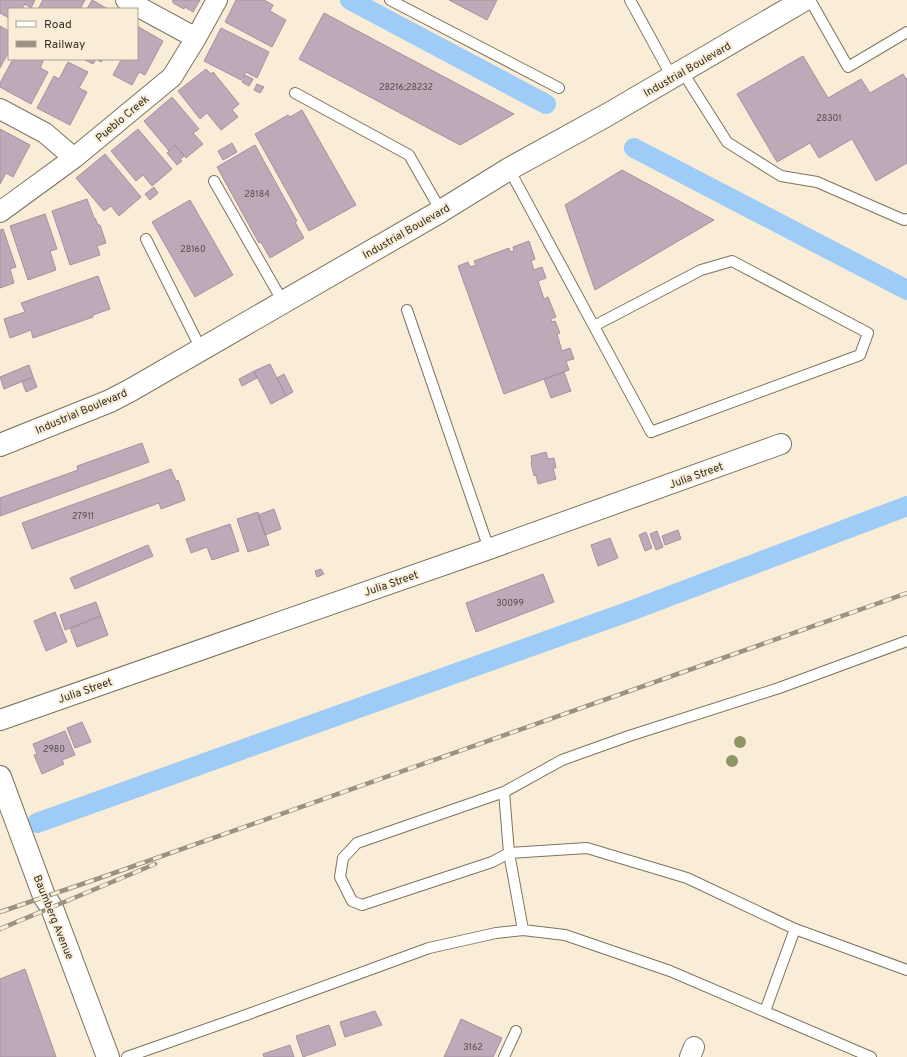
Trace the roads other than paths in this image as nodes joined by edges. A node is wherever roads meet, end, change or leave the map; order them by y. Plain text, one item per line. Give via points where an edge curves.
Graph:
1 (126, 0) edge
2 (217, 0) edge
3 (390, 0) edge
4 (630, 0) edge
5 (804, 0) edge
6 (810, 0) edge
7 (907, 32) edge
8 (196, 38) junction
9 (677, 74) junction
10 (559, 88) dead end
11 (295, 93) dead end
12 (0, 109) edge
13 (74, 158) junction
14 (509, 169) junction
15 (214, 181) dead end
16 (441, 211) junction
17 (0, 212) edge
18 (907, 218) edge
19 (146, 239) dead end
20 (283, 302) junction
21 (408, 310) dead end
22 (594, 326) junction
23 (201, 349) junction
24 (781, 444) dead end
25 (0, 445) edge
26 (489, 549) junction
27 (907, 642) edge
28 (0, 720) edge
29 (0, 779) edge
30 (504, 792) junction
31 (509, 853) junction
32 (795, 929) junction
33 (522, 930) junction
34 (907, 970) edge
35 (764, 1011) junction
36 (516, 1031) dead end
37 (108, 1057) edge
38 (127, 1057) edge
39 (504, 1057) edge
40 (871, 1057) edge

1 - 8 street
2 - 8 street, Pueblo Creek
3 - 10 lane
4 - 9 lane
5 - 9 main road, Industrial Boulevard
6 - 7 lane via 848,67
8 - 13 street, Pueblo Creek via 172,77
9 - 14 main road, Industrial Boulevard
9 - 18 lane via 727,142 781,176 817,182 904,220
11 - 16 lane via 409,155
12 - 13 street via 45,133
13 - 17 street, Pueblo Creek
14 - 16 main road, Industrial Boulevard
14 - 22 lane
15 - 20 lane
16 - 20 main road, Industrial Boulevard
19 - 23 lane
20 - 23 main road, Industrial Boulevard
21 - 26 lane
22 - 22 lane via 651,432 860,355 868,333 732,261 701,270
23 - 25 main road, Industrial Boulevard via 110,401
24 - 26 street, Julia Street
26 - 28 street, Julia Street
27 - 30 lane via 779,688 562,760
29 - 37 main road, Baumberg Avenue
30 - 31 lane
30 - 31 lane via 357,842 343,858 340,877 352,901 362,905 492,862
31 - 32 lane via 587,848 687,878
31 - 33 lane
32 - 34 lane
32 - 35 lane
33 - 35 lane via 565,935 670,971
33 - 38 lane via 429,948
35 - 40 lane
36 - 39 lane

